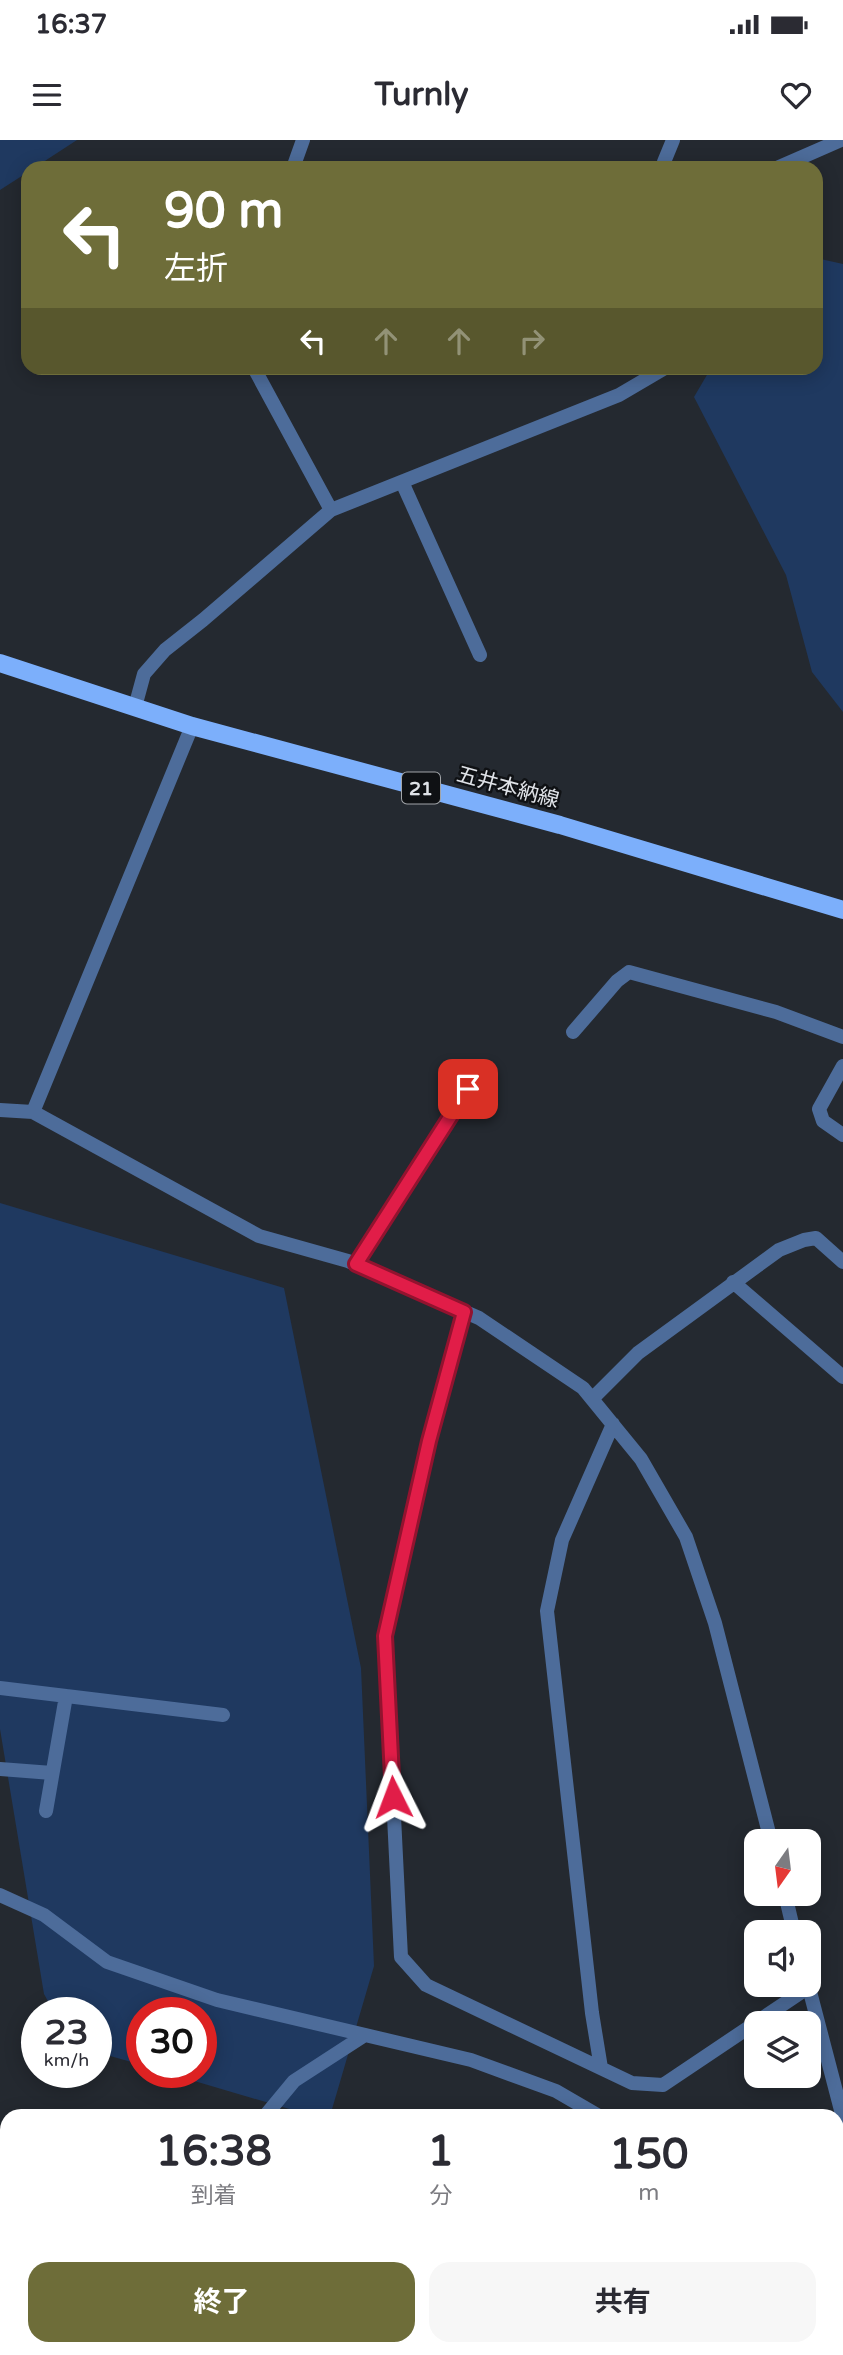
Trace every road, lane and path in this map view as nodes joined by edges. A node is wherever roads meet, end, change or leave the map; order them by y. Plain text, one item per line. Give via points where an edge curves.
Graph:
1 (303, 140) edge
2 (673, 140) edge
3 (841, 140) edge
4 (296, 161) edge
5 (664, 161) edge
6 (793, 161) edge
7 (258, 375) edge
8 (653, 375) edge
9 (402, 482) junction
10 (331, 510) junction
11 (480, 655) dead end
12 (0, 663) edge
13 (135, 707) junction
14 (192, 726) junction
15 (843, 909) edge
16 (573, 1032) dead end
17 (843, 1037) edge
18 (843, 1066) edge
19 (468, 1089) dead end
20 (0, 1110) edge
21 (33, 1112) junction
22 (843, 1135) edge
23 (843, 1262) edge
24 (356, 1264) junction
25 (733, 1282) junction
26 (464, 1312) junction
27 (843, 1377) edge
28 (592, 1399) junction
29 (613, 1424) junction
30 (0, 1688) edge
31 (66, 1696) junction
32 (223, 1715) dead end
33 (0, 1769) edge
34 (52, 1773) junction
35 (46, 1811) dead end
36 (768, 1829) edge
37 (0, 1895) edge
38 (793, 1997) edge
39 (812, 1997) edge
40 (365, 2035) junction
41 (601, 2068) junction
42 (271, 2109) edge
43 (587, 2109) edge
44 (841, 2109) edge

1 - 4 street
2 - 5 street
3 - 6 street
7 - 10 street
8 - 9 street via 619,395
9 - 10 street
9 - 11 street
10 - 13 street via 165,650 144,674
12 - 13 main road, 五井本納線 / 21
13 - 14 main road, 五井本納線 / 21
14 - 15 main road, 五井本納線 / 21 via 560,825
14 - 21 street
16 - 17 street via 629,972 776,1012
18 - 22 street via 819,1109 823,1121
19 - 24 street
20 - 21 street
21 - 24 street via 259,1236
23 - 25 street via 816,1238 804,1240 779,1250
24 - 26 street
25 - 27 street
25 - 28 street via 638,1353
26 - 28 street via 583,1388
26 - 41 street via 385,1636 401,1957 426,1985
28 - 29 street
29 - 36 street via 641,1459 686,1537 715,1623
29 - 41 street via 562,1540 547,1611
30 - 31 street
31 - 32 street
31 - 34 street
33 - 34 street
34 - 35 street
37 - 40 street via 44,1915 107,1962 218,2000
38 - 41 street via 663,2085 632,2083
39 - 44 street
40 - 42 street via 294,2081
40 - 43 street via 471,2060 556,2091

